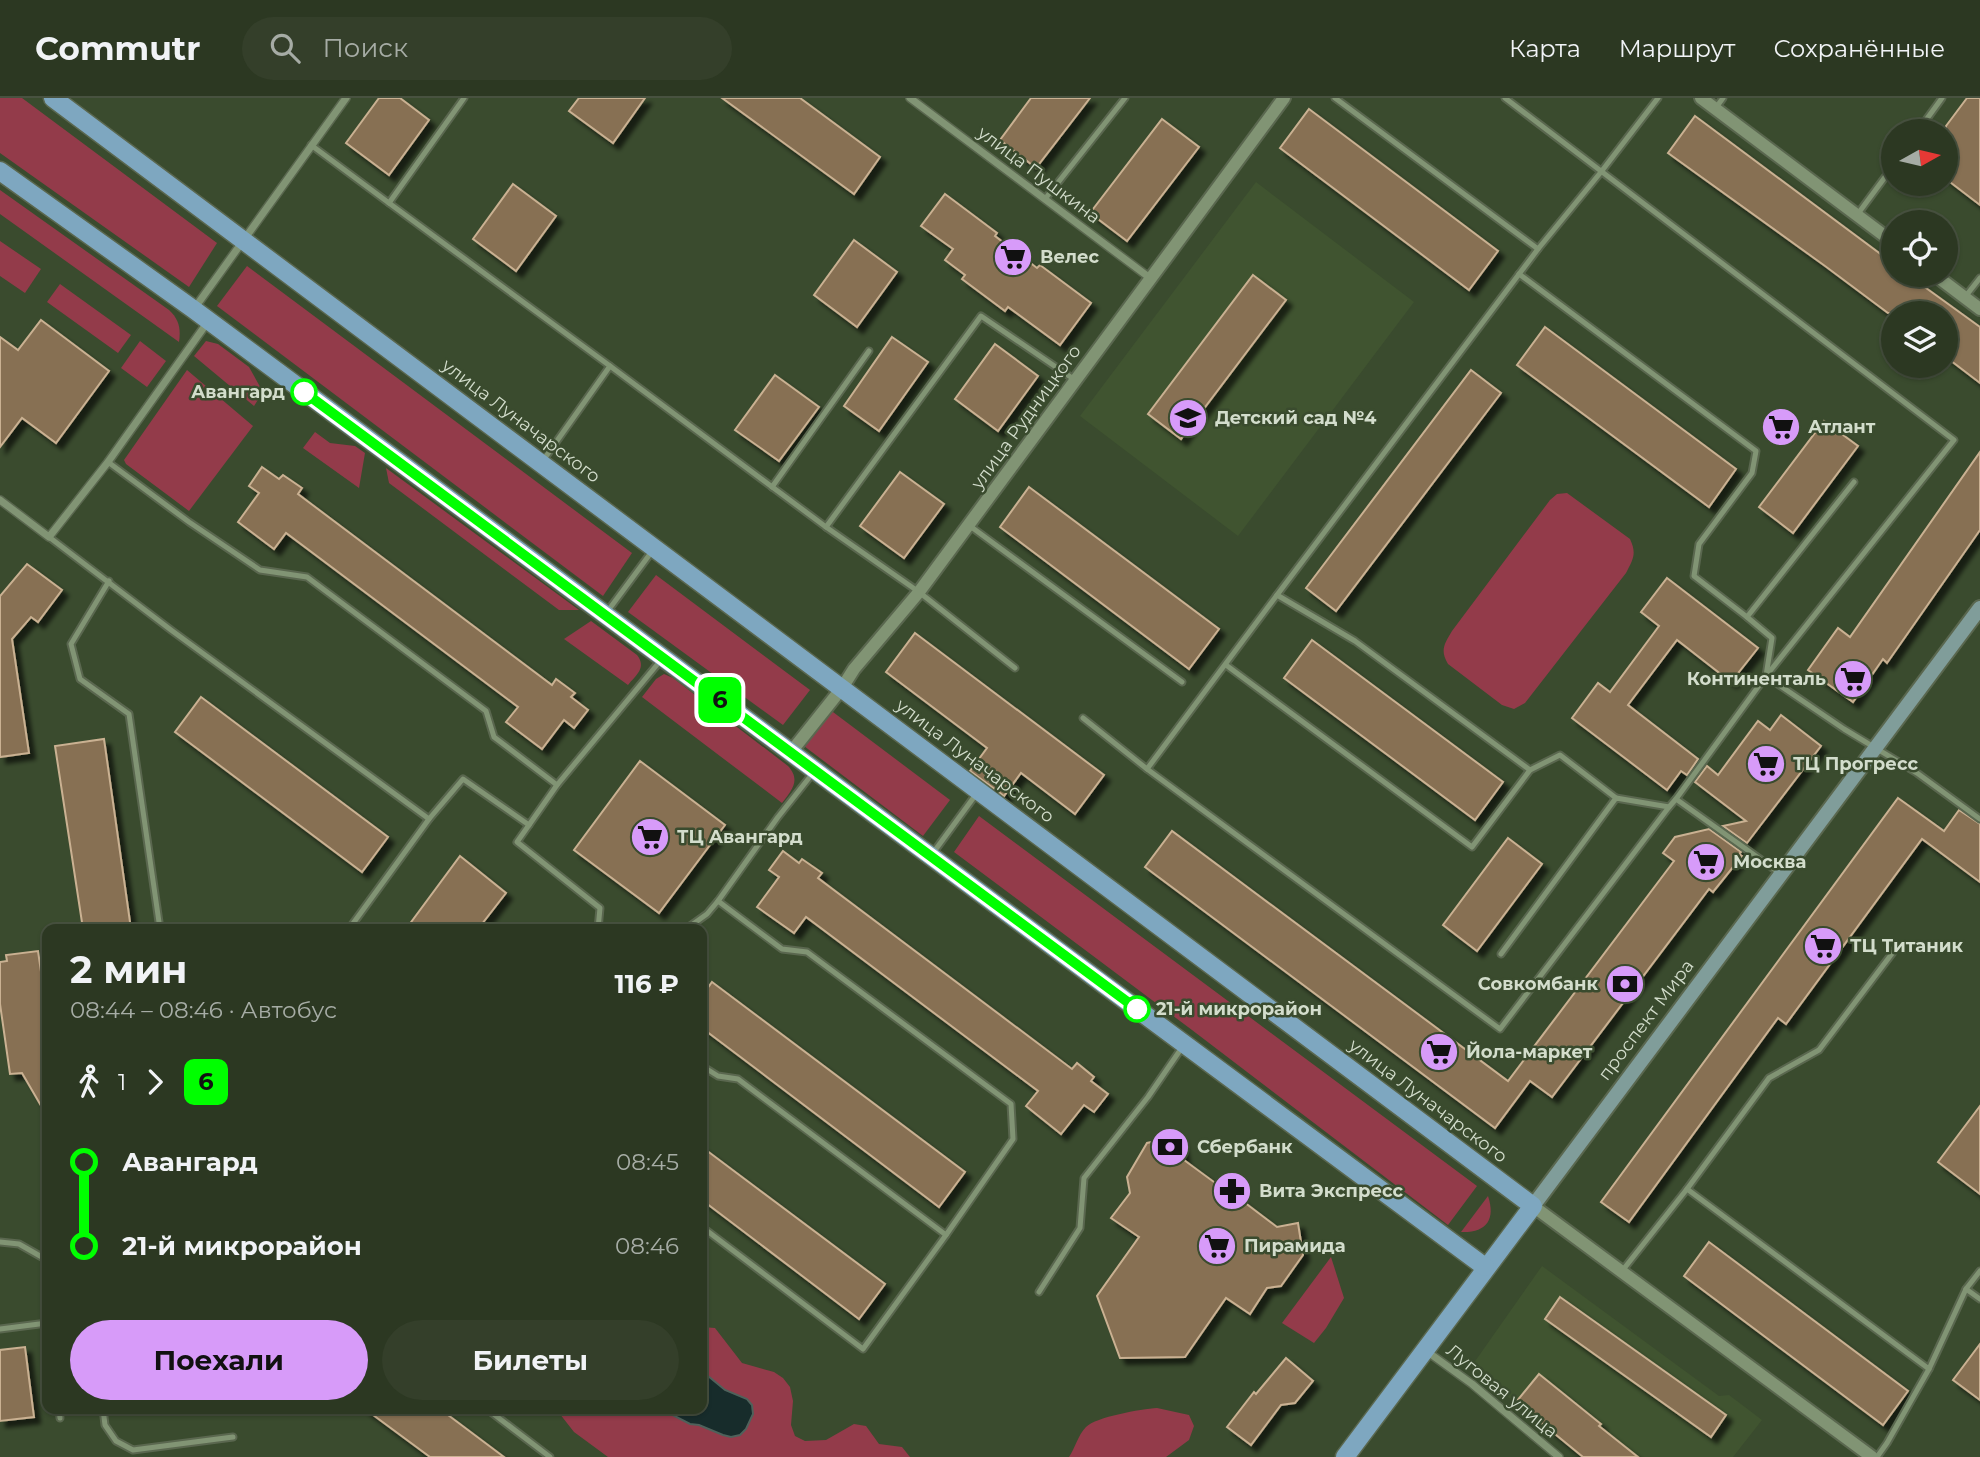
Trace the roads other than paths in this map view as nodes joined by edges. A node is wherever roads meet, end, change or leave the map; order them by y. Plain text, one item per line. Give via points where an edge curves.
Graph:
1 (53, 98) edge
2 (346, 98) edge
3 (464, 98) edge
4 (910, 98) edge
5 (1125, 98) edge
6 (1284, 98) edge
7 (1335, 98) edge
8 (1505, 98) edge
9 (1658, 98) edge
10 (1701, 98) edge
11 (1723, 98) edge
12 (1941, 98) edge
13 (1715, 109) junction
14 (1926, 119) edge
15 (311, 145) junction
16 (0, 171) edge
17 (1601, 172) junction
18 (1881, 183) edge
19 (1045, 200) junction
20 (389, 203) junction
21 (1857, 215) junction
22 (1881, 233) edge
23 (244, 240) junction
24 (1538, 249) junction
25 (1519, 274) junction
26 (1150, 278) junction
27 (1980, 278) edge
28 (1951, 287) edge
29 (1965, 297) junction
30 (193, 309) junction
31 (1980, 309) edge
32 (209, 321) junction
33 (869, 351) dead end
34 (610, 366) junction
35 (1075, 380) junction
36 (108, 462) junction
37 (542, 463) junction
38 (1854, 482) dead end
39 (772, 487) junction
40 (0, 500) edge
41 (968, 524) junction
42 (826, 527) junction
43 (49, 537) junction
44 (654, 548) junction
45 (108, 581) junction
46 (919, 592) junction
47 (1278, 595) junction
48 (1980, 608) edge
49 (605, 615) junction
50 (1746, 617) junction
51 (663, 657) junction
52 (1226, 665) junction
53 (1015, 668) dead end
54 (1766, 676) junction
55 (1182, 682) dead end
56 (842, 688) junction
57 (1083, 718) dead end
58 (1875, 748) junction
59 (791, 752) junction
60 (1147, 769) junction
61 (815, 770) junction
62 (1530, 770) junction
63 (557, 785) junction
64 (979, 791) junction
65 (1616, 798) junction
66 (1676, 799) junction
67 (1668, 807) junction
68 (429, 819) junction
69 (1980, 819) edge
70 (529, 825) junction
71 (931, 856) junction
72 (1781, 874) junction
73 (718, 901) junction
74 (159, 924) edge
75 (353, 924) edge
76 (598, 924) edge
77 (693, 924) edge
78 (1896, 947) dead end
79 (1500, 954) dead end
80 (1184, 1044) junction
81 (707, 1069) edge
82 (1687, 1189) junction
83 (1533, 1206) junction
84 (707, 1231) edge
85 (946, 1235) junction
86 (0, 1242) edge
87 (42, 1257) edge
88 (1486, 1267) junction
89 (1622, 1271) junction
90 (1980, 1271) edge
91 (1966, 1289) junction
92 (1039, 1292) dead end
93 (1980, 1299) edge
94 (42, 1324) edge
95 (0, 1329) edge
96 (1425, 1349) junction
97 (1929, 1369) junction
98 (60, 1414) edge
99 (103, 1414) edge
100 (493, 1414) edge
101 (60, 1418) dead end
102 (233, 1437) dead end
103 (550, 1457) edge
104 (1345, 1457) edge
105 (1559, 1457) edge
106 (1875, 1457) edge

1 - 23 main road, улица Луначарского
2 - 15 street
3 - 20 lane
4 - 19 street, улица Пушкина
5 - 19 lane
6 - 26 street, улица Рудницкого
7 - 24 lane
8 - 17 lane
9 - 17 lane
10 - 13 street
11 - 13 lane
12 - 14 lane
13 - 21 street
15 - 20 lane
15 - 23 street
16 - 30 main road
17 - 24 lane
17 - 54 lane via 1954,440
18 - 21 lane
19 - 26 street, улица Пушкина
20 - 34 lane
21 - 22 street
23 - 30 street
23 - 37 main road, улица Луначарского
24 - 25 lane
25 - 47 lane
25 - 50 lane via 1756,451 1752,473 1699,544 1694,576
26 - 35 street, улица Рудницкого
27 - 29 lane
28 - 29 street
29 - 31 street
30 - 32 main road
32 - 36 street
32 - 49 main road
33 - 39 lane
34 - 37 lane
34 - 39 lane
35 - 41 street, улица Рудницкого
35 - 42 lane via 981,316
36 - 43 street
36 - 63 lane via 260,570 307,577 486,711 495,737
37 - 44 main road, улица Луначарского
38 - 50 lane
39 - 42 lane
40 - 43 street
41 - 46 street, улица Рудницкого
41 - 55 lane
42 - 46 lane
43 - 45 lane
44 - 49 lane
44 - 56 main road, улица Луначарского
45 - 68 lane
45 - 74 lane via 71,644 80,679 129,714
46 - 53 lane
46 - 56 street, улица Рудницкого
47 - 52 lane
47 - 62 lane via 1355,641
48 - 58 main road, проспект Мира
49 - 51 main road
50 - 54 lane via 1772,638
51 - 59 main road
51 - 63 lane
52 - 60 lane
52 - 62 lane via 1472,847
54 - 58 lane
54 - 66 lane
56 - 59 street, улица Рудницкого
56 - 64 main road, улица Луначарского
57 - 60 lane
58 - 69 lane
58 - 72 main road, проспект Мира
59 - 61 main road
60 - 67 lane via 1500,1029
61 - 71 main road
61 - 73 lane
62 - 65 lane via 1560,755
63 - 70 lane
64 - 71 lane
64 - 83 main road, улица Луначарского
65 - 67 lane
65 - 79 lane
66 - 67 lane
66 - 72 lane
68 - 70 lane via 463,779
68 - 75 lane
70 - 76 lane via 517,842 600,908
71 - 80 main road
72 - 83 main road, проспект Мира
73 - 77 lane
73 - 85 lane via 782,949 807,952 1011,1104 1013,1139
78 - 82 lane via 1819,1050 1769,1078
80 - 88 main road
80 - 92 lane via 1084,1178 1080,1228
81 - 85 lane via 738,1079
82 - 89 lane
82 - 97 lane
83 - 88 main road, проспект Мира
83 - 89 street, улица Луначарского
84 - 85 lane via 863,1349
86 - 87 lane via 19,1244
88 - 96 main road, проспект Мира
89 - 106 street, улица Луначарского
90 - 91 lane
91 - 93 lane
91 - 97 lane
94 - 95 lane
96 - 104 main road, проспект Мира
96 - 105 street, Луговая улица
97 - 106 lane
98 - 101 lane
99 - 102 lane via 104,1425 116,1441 133,1450
100 - 103 lane

